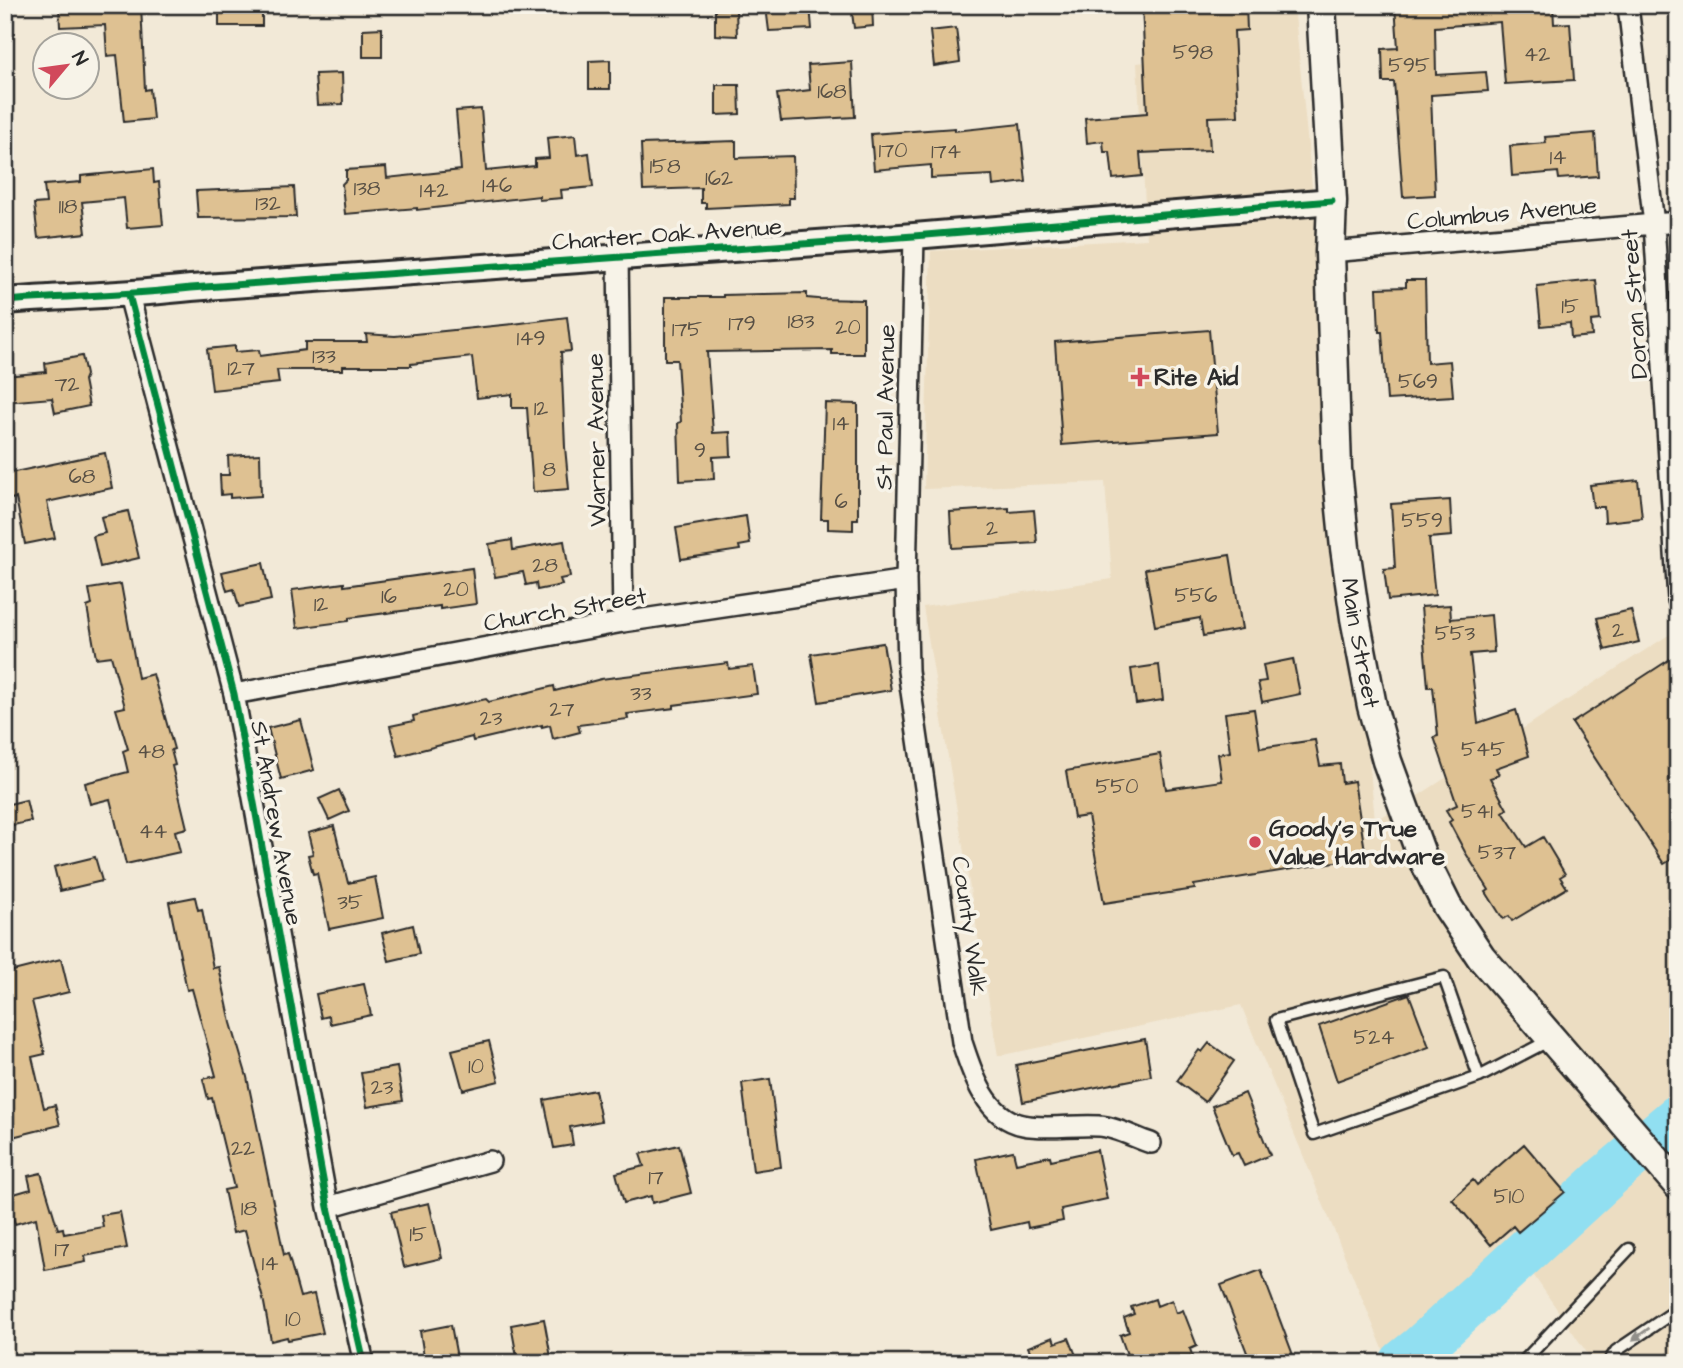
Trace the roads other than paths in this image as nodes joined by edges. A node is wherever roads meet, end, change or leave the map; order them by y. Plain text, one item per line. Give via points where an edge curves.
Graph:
1 (1321, 5) edge
2 (1628, 6) edge
3 (1332, 201) junction
4 (1678, 222) edge
5 (1654, 224) junction
6 (914, 236) junction
7 (1330, 252) junction
8 (618, 256) junction
9 (129, 295) junction
10 (5, 301) edge
11 (906, 580) junction
12 (1678, 600) edge
13 (623, 622) junction
14 (234, 694) junction
15 (1550, 1040) junction
16 (1479, 1077) junction
17 (1151, 1143) dead end
18 (490, 1161) dead end
19 (1678, 1185) edge
20 (328, 1208) junction
21 (1629, 1250) dead end
22 (1678, 1309) edge
23 (1678, 1360) edge
24 (364, 1363) edge
25 (1522, 1363) edge
26 (1608, 1363) edge
27 (1670, 1363) edge

1 - 3 main road, Main Street
2 - 5 street, Doran Street
3 - 6 street, Charter Oak Avenue
3 - 7 main road, Main Street
4 - 5 street, Columbus Avenue
5 - 7 street, Columbus Avenue
5 - 12 street, Doran Street
6 - 8 street, Charter Oak Avenue
6 - 11 street, St Paul Avenue
7 - 15 main road, Main Street via 1345,548 1370,693 1387,761 1421,854 1447,906 1481,957
8 - 9 street, Charter Oak Avenue
8 - 13 street, Warner Avenue
9 - 10 street, Charter Oak Avenue
9 - 14 street, St Andrew Avenue
11 - 13 street, Church Street
11 - 17 street, County Walk via 908,671 962,1042 970,1069 995,1109 1007,1119 1024,1125 1103,1126
13 - 14 street, Church Street
14 - 20 street, St Andrew Avenue
15 - 16 lane
15 - 19 main road, Main Street
16 - 16 lane via 1314,1134 1276,1020 1444,977
18 - 20 street
20 - 24 street, St Andrew Avenue
21 - 25 lane
22 -> 26 lane via 1616,1351
23 - 27 lane

